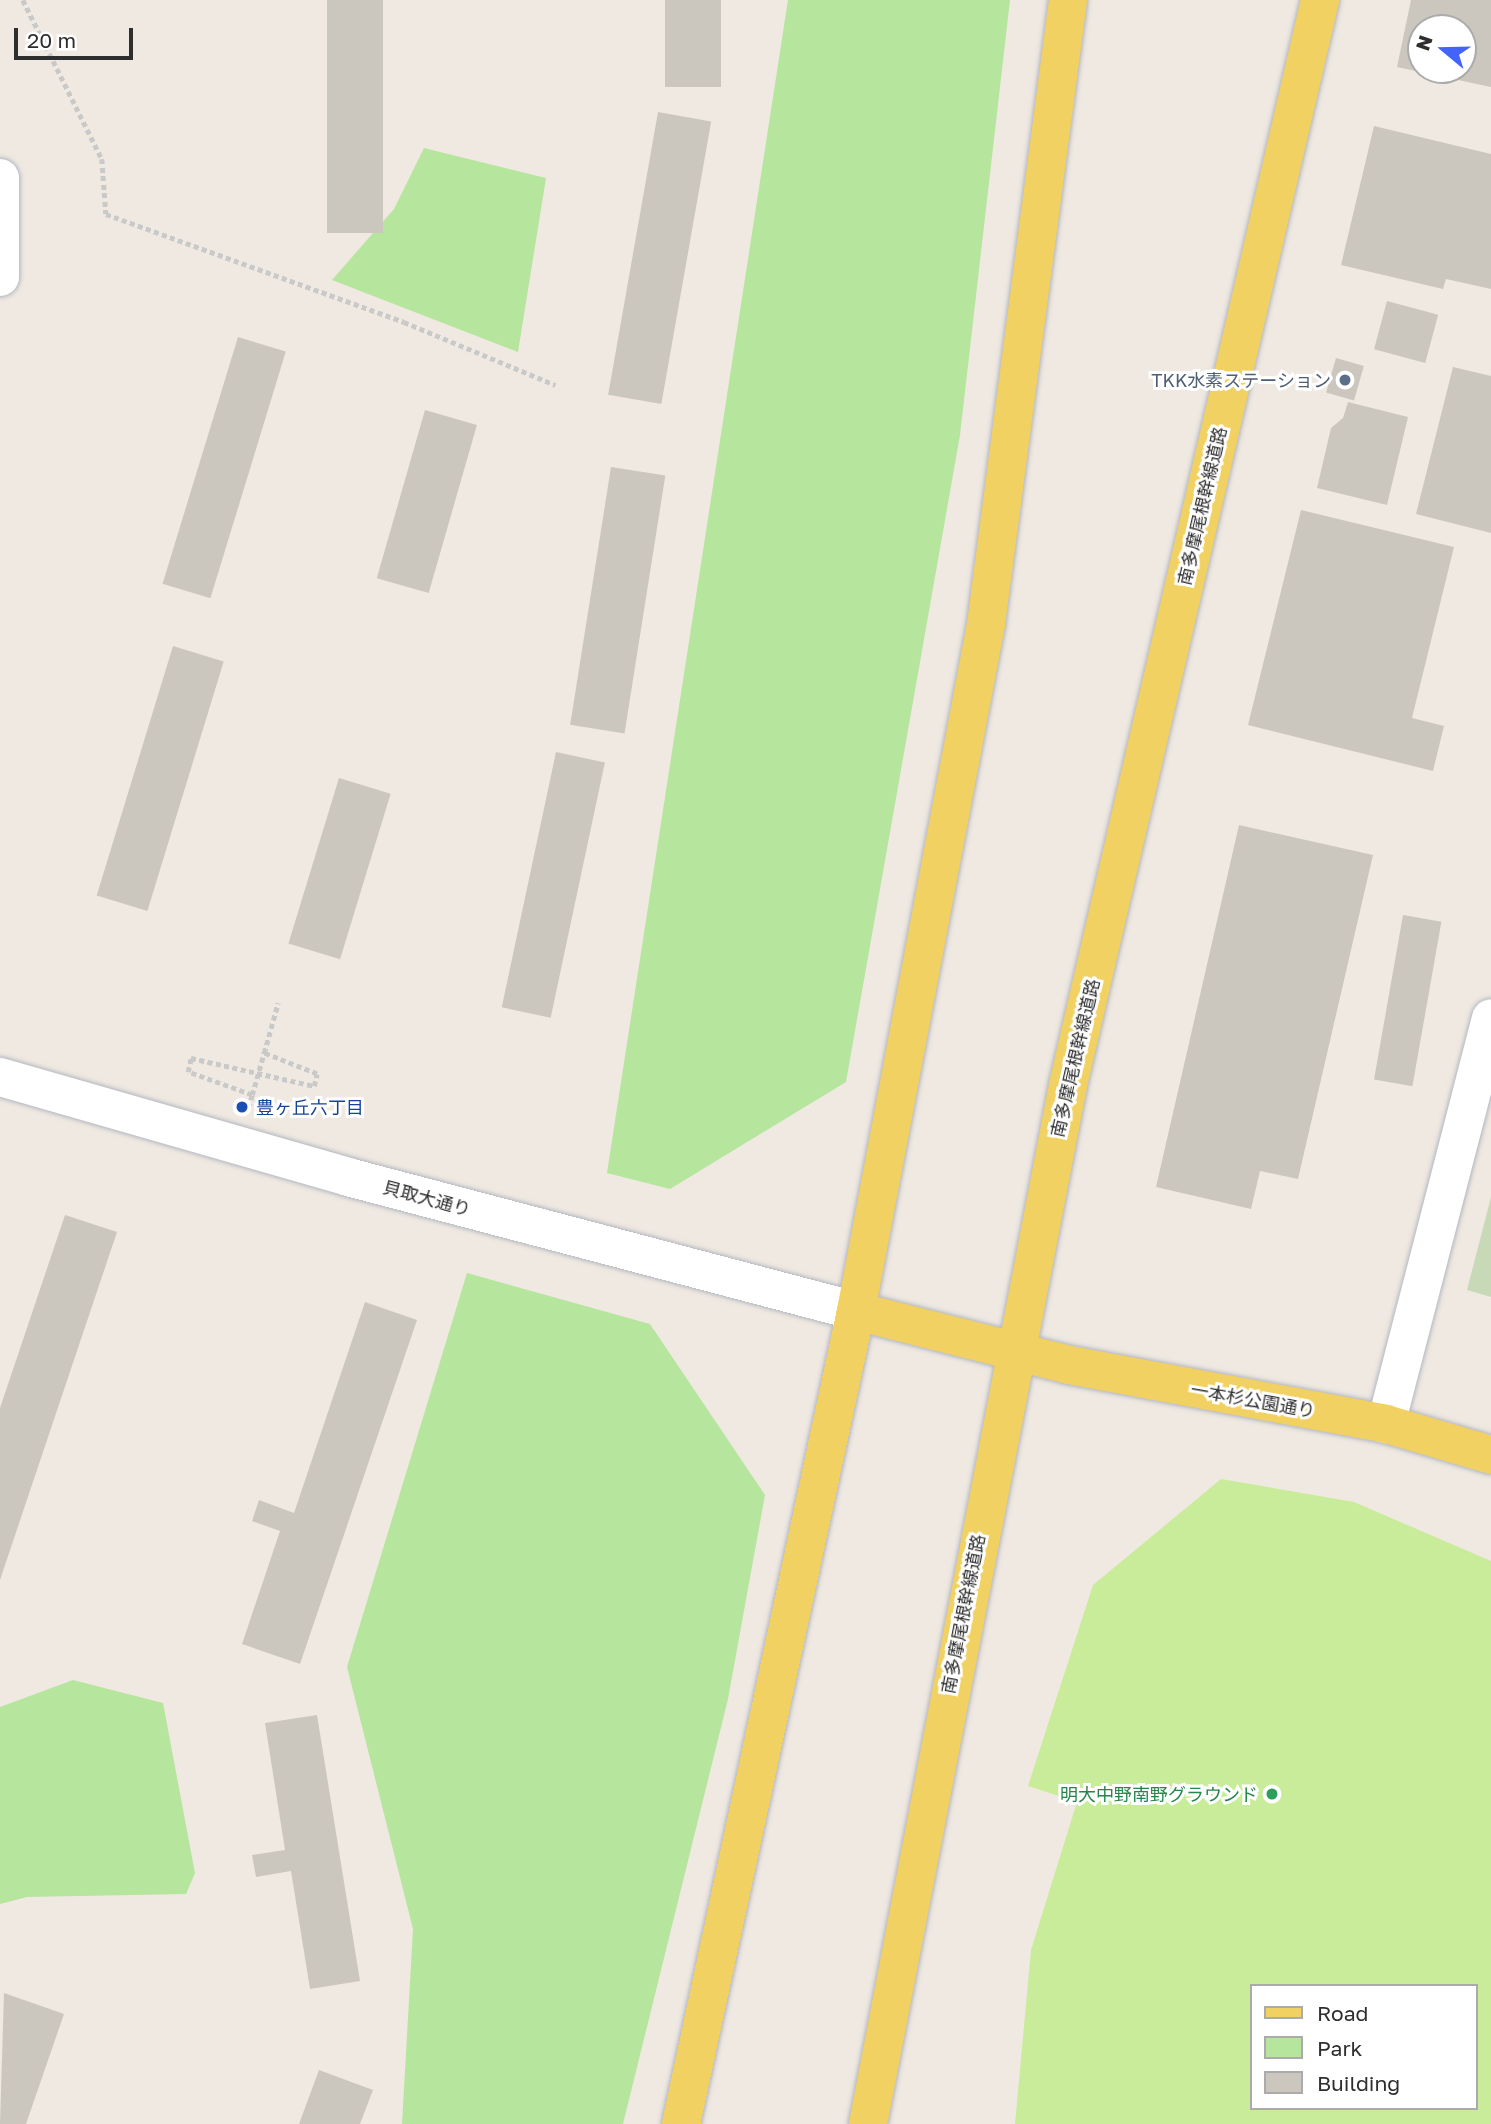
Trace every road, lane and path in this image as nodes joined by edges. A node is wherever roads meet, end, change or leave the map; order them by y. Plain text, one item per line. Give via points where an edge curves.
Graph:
1 (23, 0) edge
2 (1068, 0) edge
3 (1320, 0) edge
4 (0, 178) edge
5 (0, 277) edge
6 (555, 385) dead end
7 (278, 1003) dead end
8 (1491, 1018) edge
9 (264, 1053) junction
10 (258, 1074) junction
11 (0, 1077) edge
12 (252, 1095) junction
13 (248, 1108) dead end
14 (856, 1311) junction
15 (1013, 1352) junction
16 (1386, 1424) junction
17 (1491, 1455) edge
18 (681, 2124) edge
19 (868, 2124) edge

1 - 6 path via 103,159 106,215 404,322
2 - 14 main road via 986,624
3 - 15 main road, 南多摩尾根幹線道路 via 1068,1085
4 - 5 street
7 - 9 path
8 - 16 street
9 - 10 path
9 - 10 path via 317,1074 314,1086
10 - 12 path
10 - 12 path via 191,1058 188,1072
11 - 14 street, 貝取大通り via 348,1177
12 - 13 path
14 - 15 main road, 一本杉公園通り
14 - 18 main road
15 - 16 main road, 一本杉公園通り
15 - 19 main road, 南多摩尾根幹線道路
16 - 17 main road, 一本杉公園通り

